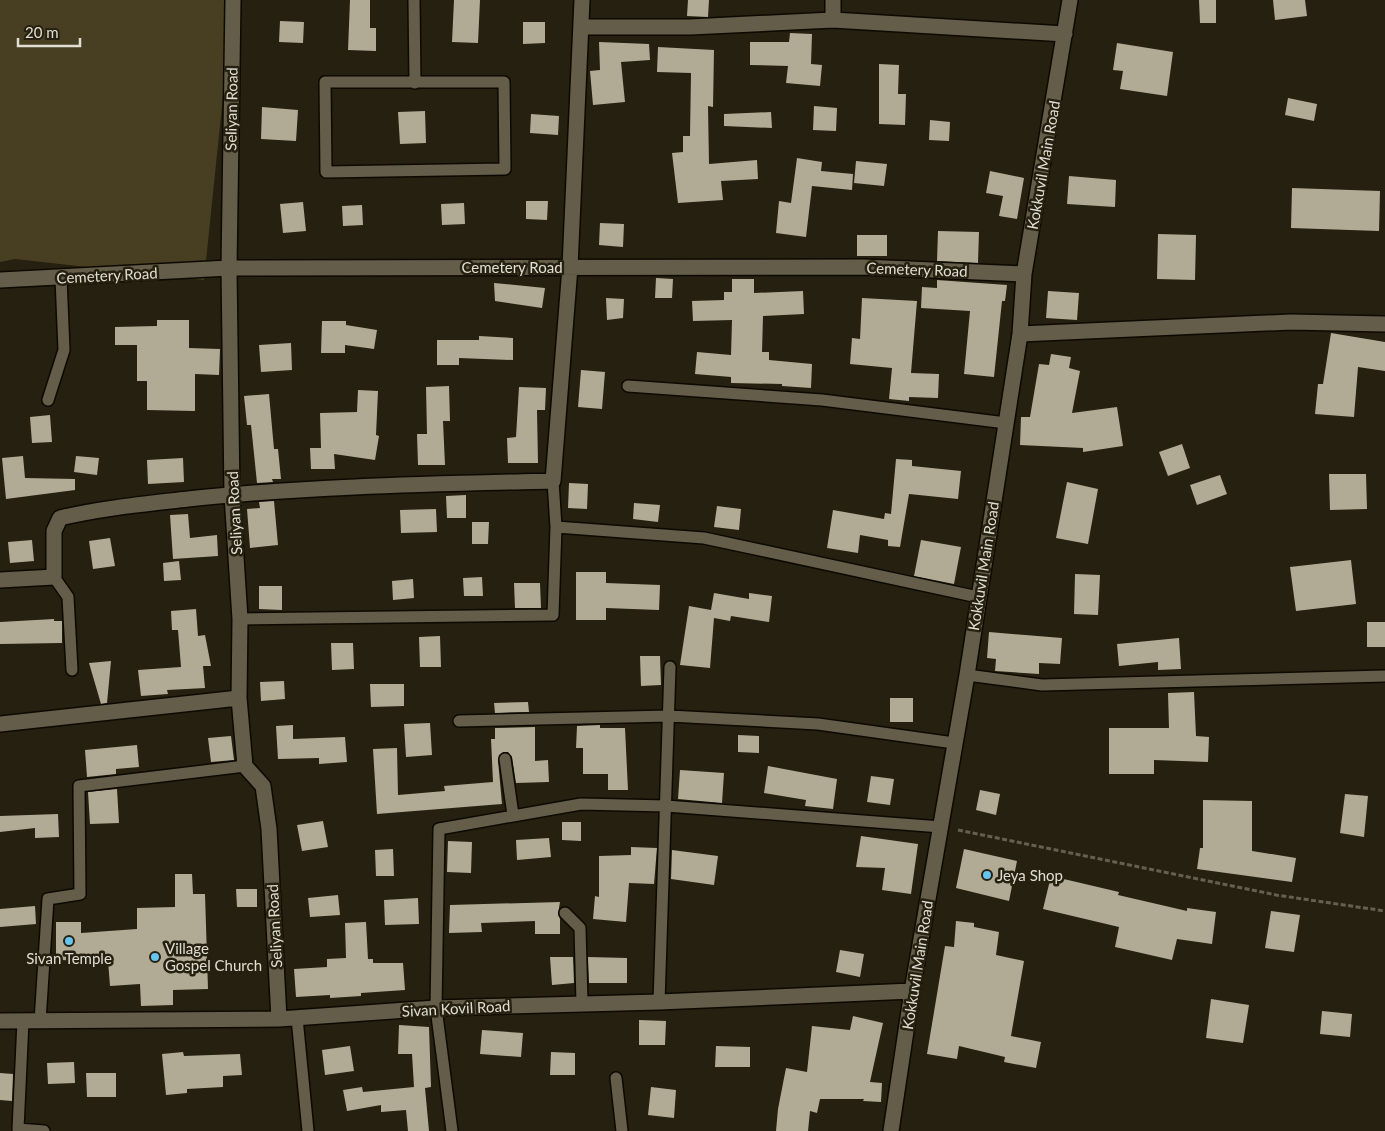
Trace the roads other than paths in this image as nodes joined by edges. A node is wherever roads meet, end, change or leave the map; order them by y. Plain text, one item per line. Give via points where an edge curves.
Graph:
1 (233, 0) edge
2 (414, 0) edge
3 (582, 0) edge
4 (833, 0) edge
5 (1070, 0) edge
6 (833, 20) junction
7 (582, 27) junction
8 (1065, 34) junction
9 (415, 82) junction
10 (570, 267) junction
11 (229, 268) junction
12 (1024, 274) junction
13 (61, 278) junction
14 (0, 280) edge
15 (1385, 324) edge
16 (1020, 334) junction
17 (628, 386) dead end
18 (48, 400) dead end
19 (1006, 423) junction
20 (552, 481) junction
21 (232, 495) junction
22 (556, 527) junction
23 (54, 577) junction
24 (0, 580) edge
25 (978, 596) junction
26 (240, 619) junction
27 (670, 667) dead end
28 (72, 670) dead end
29 (967, 675) junction
30 (1385, 676) edge
31 (239, 698) junction
32 (669, 716) junction
33 (459, 721) dead end
34 (0, 724) edge
35 (954, 743) junction
36 (505, 759) dead end
37 (245, 766) junction
38 (666, 806) junction
39 (514, 815) junction
40 (941, 827) junction
41 (564, 913) dead end
42 (912, 991) junction
43 (660, 1002) junction
44 (582, 1003) junction
45 (436, 1008) junction
46 (297, 1018) junction
47 (279, 1019) junction
48 (0, 1021) edge
49 (22, 1021) junction
50 (40, 1022) junction
51 (616, 1078) dead end
52 (44, 1131) edge
53 (308, 1131) edge
54 (452, 1131) edge
55 (622, 1131) edge
56 (891, 1131) edge

1 - 11 street, Seliyan Road
2 - 9 lane
3 - 7 street
4 - 6 street
5 - 8 street, Kokkuvil Main Road
6 - 7 street via 690,27
6 - 8 street
7 - 10 street
8 - 12 street, Kokkuvil Main Road
9 - 9 lane via 325,82 326,172 505,169 504,82
10 - 11 street, Cemetery Road
10 - 12 street, Cemetery Road via 862,267
10 - 20 street
11 - 13 street, Cemetery Road
11 - 21 street, Seliyan Road
12 - 16 street, Kokkuvil Main Road
13 - 14 street, Cemetery Road
13 - 18 lane via 64,350
15 - 16 street via 1291,322
16 - 19 street, Kokkuvil Main Road
17 - 19 lane via 822,400
19 - 25 street, Kokkuvil Main Road
20 - 21 street
20 - 22 lane
21 - 23 street via 93,510 60,518 54,531
21 - 26 street, Seliyan Road
22 - 25 lane via 704,538
22 - 26 lane via 553,615
23 - 24 street
23 - 28 lane via 68,597
25 - 29 street, Kokkuvil Main Road
26 - 31 street, Seliyan Road
27 - 32 lane
29 - 30 lane via 1042,684
29 - 35 street, Kokkuvil Main Road
31 - 34 street
31 - 37 street, Seliyan Road
32 - 33 lane
32 - 35 lane via 818,724
32 - 38 lane
35 - 40 street, Kokkuvil Main Road
36 - 39 lane
37 - 47 street, Seliyan Road via 263,786 269,830
37 - 50 lane via 79,786 80,894 48,899
38 - 39 lane via 581,804
38 - 40 lane
38 - 43 lane
39 - 45 lane via 438,829
40 - 42 street, Kokkuvil Main Road
41 - 44 lane via 580,928
42 - 43 street, Sivan Kovil Road
42 - 56 street, Kokkuvil Main Road
43 - 44 street, Sivan Kovil Road
44 - 45 street, Sivan Kovil Road
45 - 46 street, Sivan Kovil Road
45 - 54 lane
46 - 47 street, Sivan Kovil Road
46 - 53 lane
47 - 50 street, Sivan Kovil Road
48 - 49 street, Sivan Kovil Road
49 - 50 street, Sivan Kovil Road
49 - 52 lane via 18,1129
51 - 55 lane

